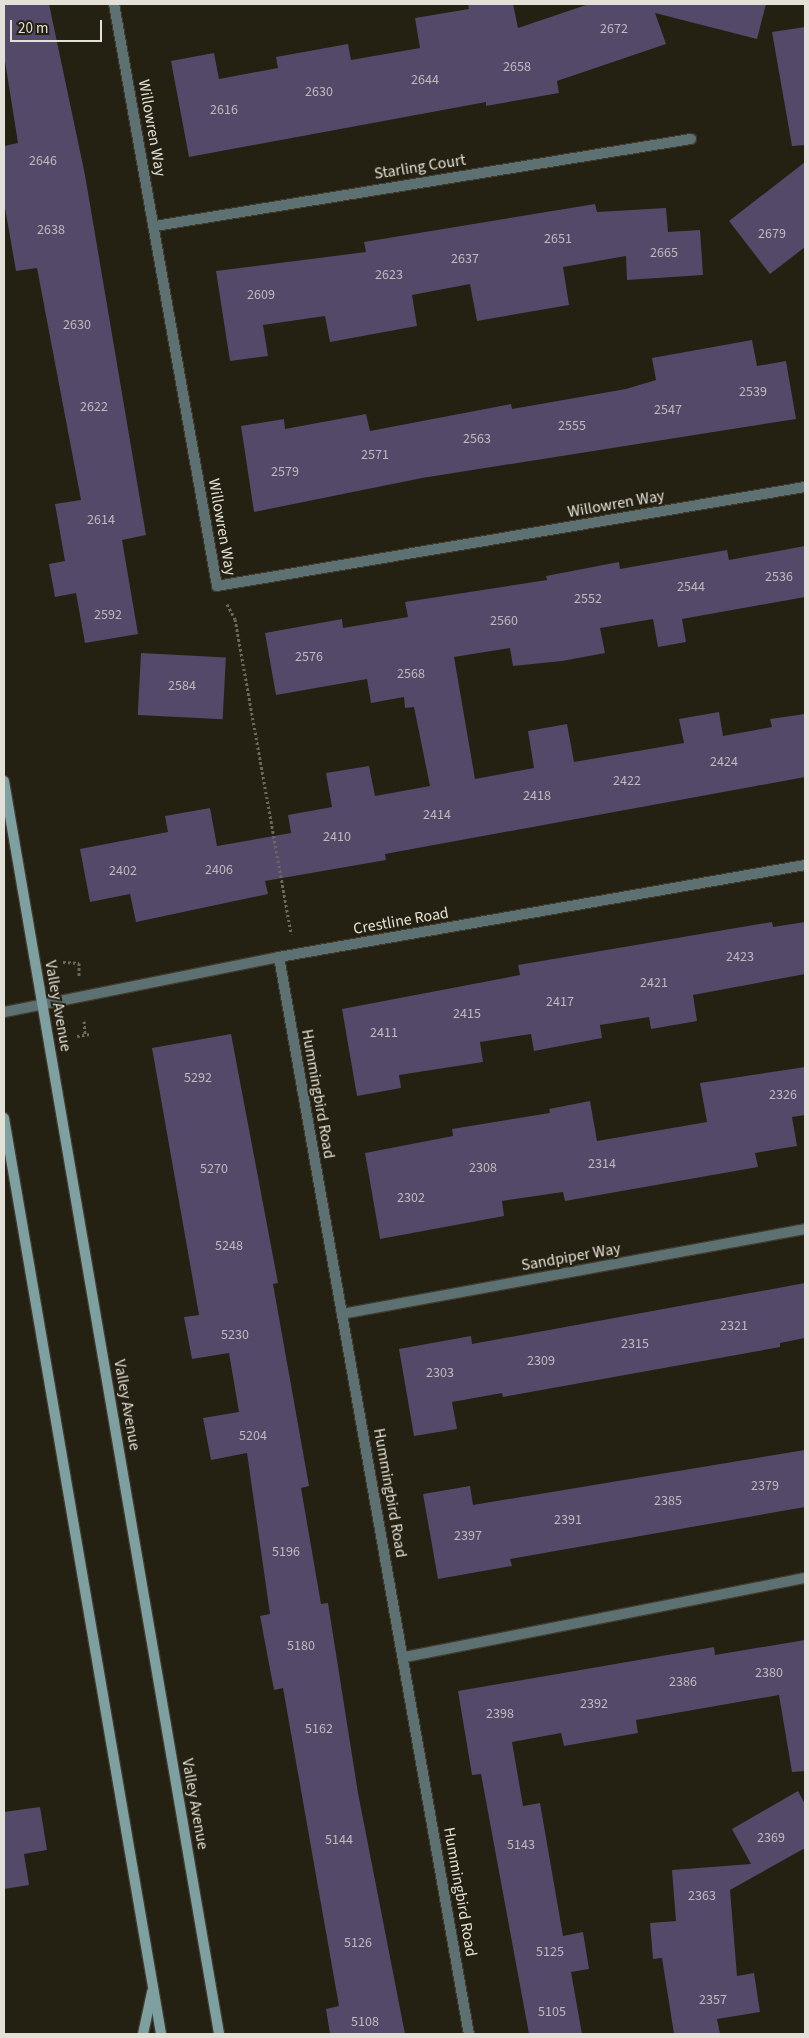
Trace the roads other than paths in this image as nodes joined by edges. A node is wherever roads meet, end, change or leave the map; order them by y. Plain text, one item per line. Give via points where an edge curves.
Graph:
1 (114, 4) edge
2 (691, 139) dead end
3 (154, 226) junction
4 (805, 487) edge
5 (4, 781) edge
6 (805, 865) edge
7 (279, 957) junction
8 (43, 1006) junction
9 (4, 1012) edge
10 (4, 1118) edge
11 (805, 1229) edge
12 (342, 1314) junction
13 (805, 1578) edge
14 (405, 1657) junction
15 (153, 1986) junction
16 (143, 2034) edge
17 (161, 2034) edge
18 (220, 2034) edge
19 (469, 2034) edge

1 - 3 street, Willowren Way
2 - 3 street, Starling Court
3 - 4 street, Willowren Way via 217,586
5 - 8 main road, Valley Avenue
6 - 7 street, Crestline Road
7 - 8 street, Crestline Road
7 - 12 street, Hummingbird Road
8 - 9 street, Crestline Road
8 - 18 main road, Valley Avenue
10 - 15 main road
11 - 12 street, Sandpiper Way
12 - 14 street, Hummingbird Road
13 - 14 street
14 - 19 street, Hummingbird Road
15 - 16 main road
15 - 17 main road

